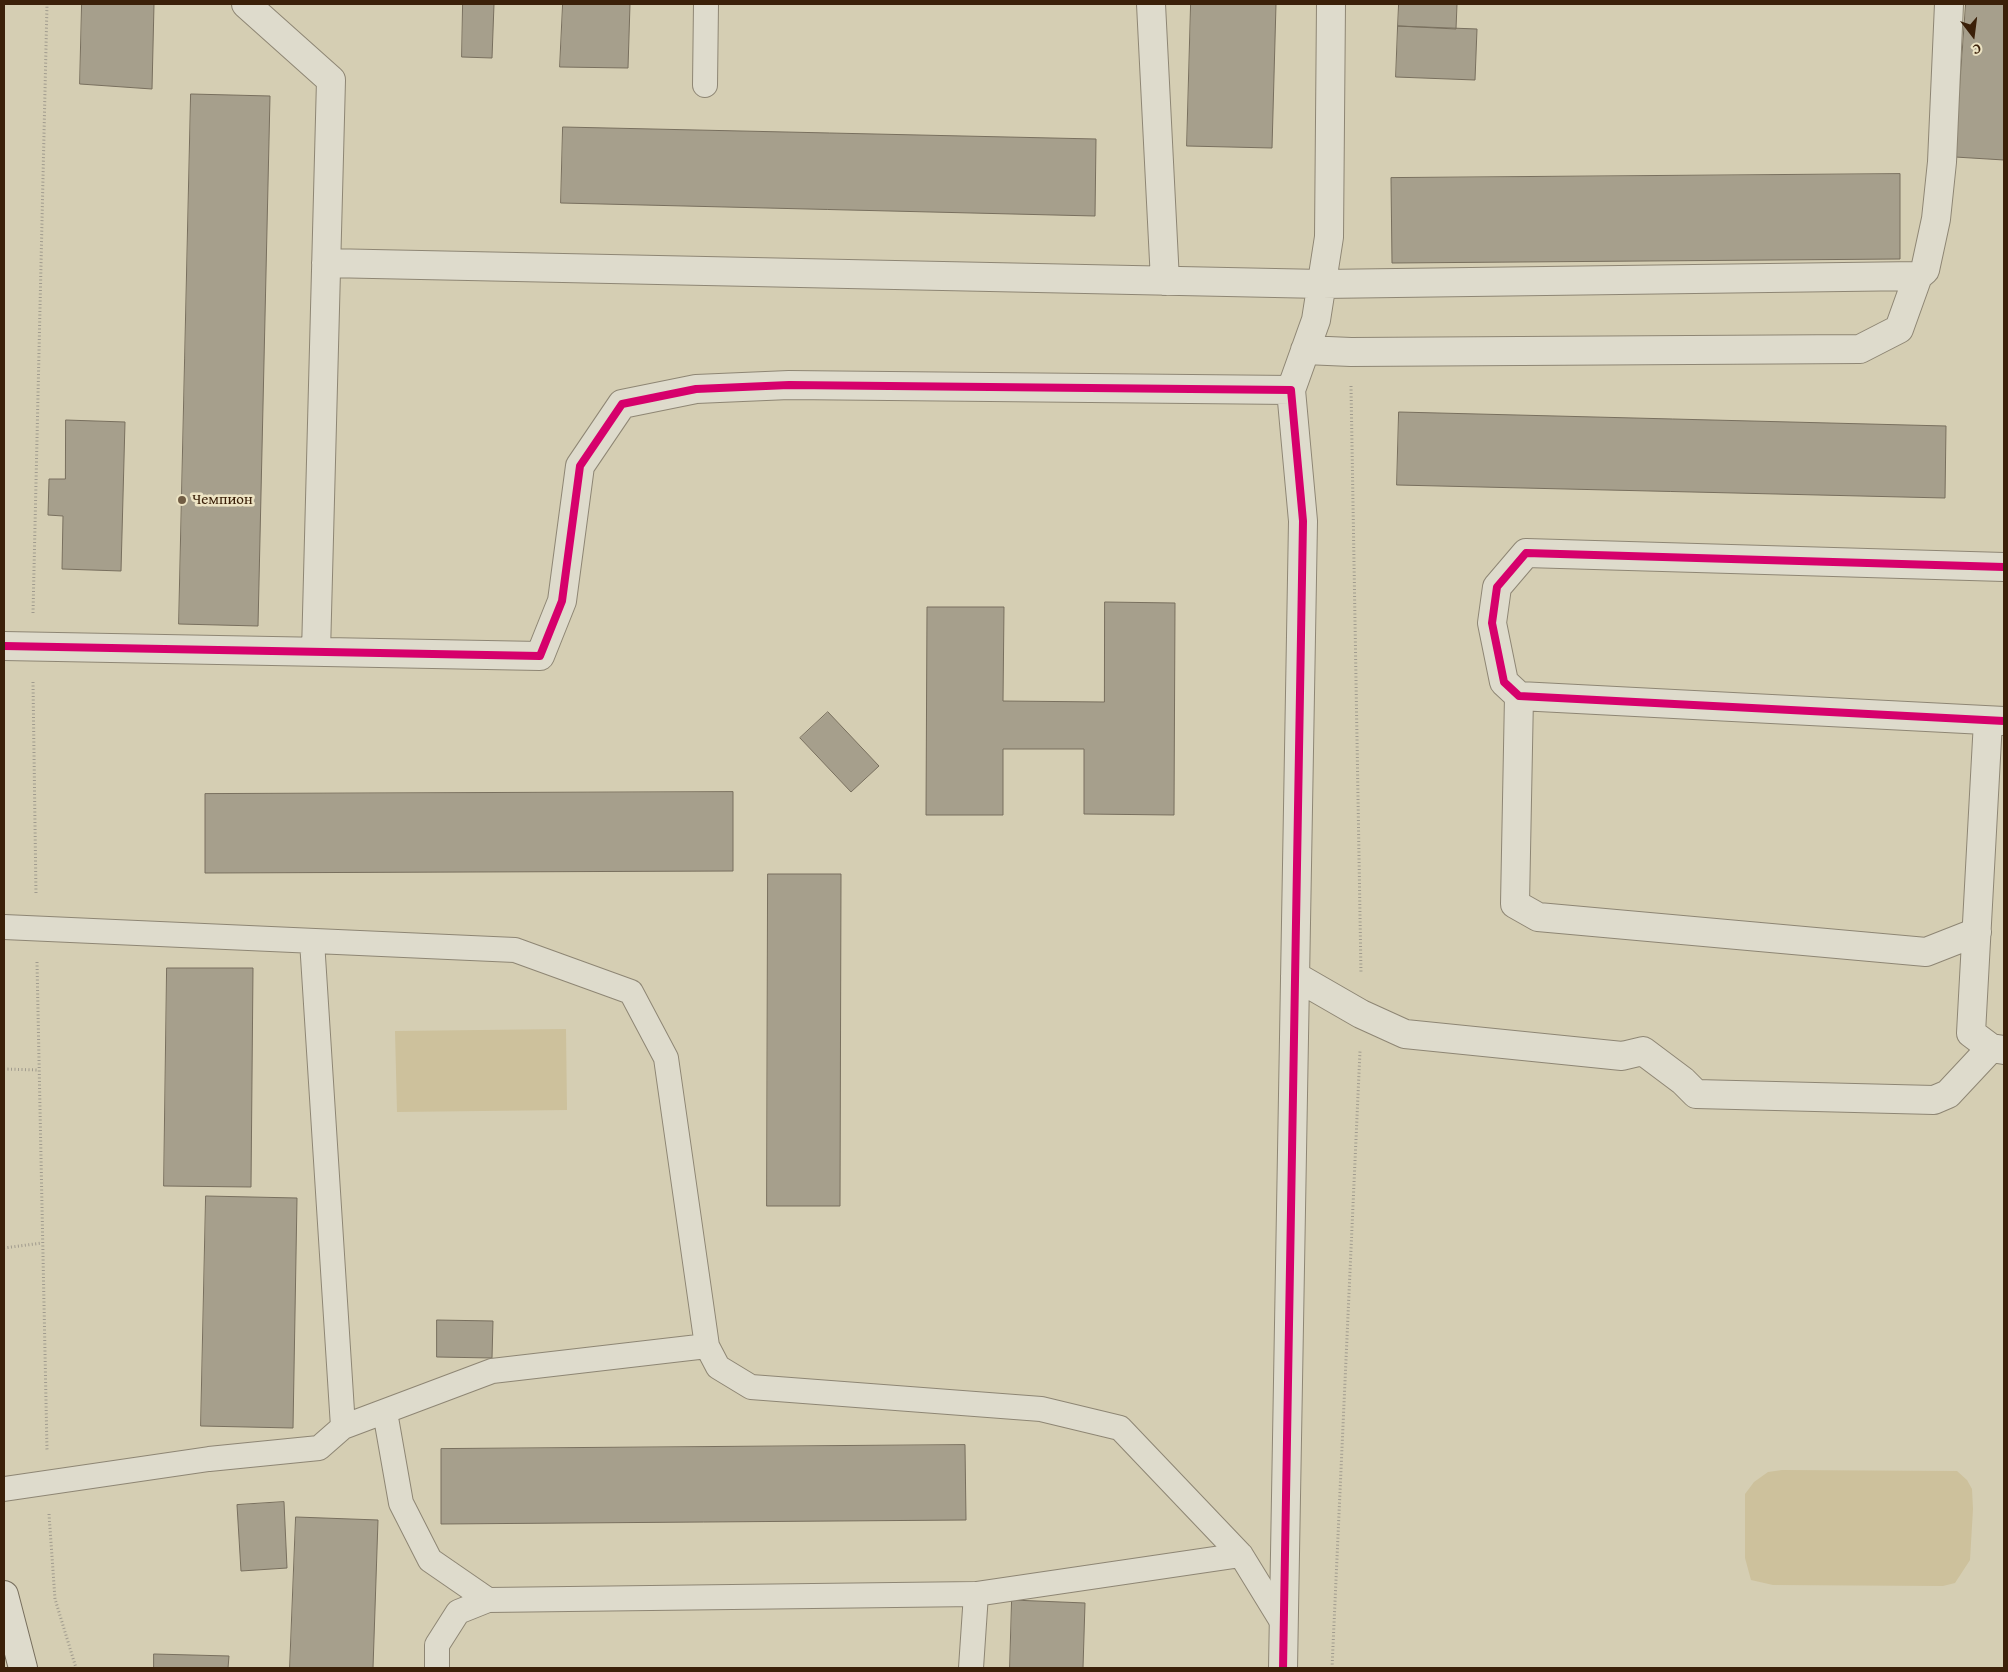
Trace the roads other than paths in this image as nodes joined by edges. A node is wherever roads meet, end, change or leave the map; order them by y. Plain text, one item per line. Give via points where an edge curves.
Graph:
1 (246, 4) edge
2 (706, 4) edge
3 (1151, 4) edge
4 (1331, 4) edge
5 (1949, 4) edge
6 (706, 85) dead end
7 (326, 263) junction
8 (1918, 276) junction
9 (1165, 281) junction
10 (1322, 284) junction
11 (1305, 350) junction
12 (1291, 390) junction
13 (2004, 567) edge
14 (4, 646) edge
15 (316, 652) junction
16 (1519, 696) junction
17 (1996, 721) edge
18 (4, 927) edge
19 (1977, 932) junction
20 (312, 941) junction
21 (1295, 976) junction
22 (1998, 1049) edge
23 (707, 1346) junction
24 (385, 1412) junction
25 (343, 1427) junction
26 (4, 1489) edge
27 (1241, 1555) junction
28 (976, 1594) junction
29 (4, 1595) edge
30 (488, 1600) junction
31 (1284, 1625) junction
32 (23, 1668) edge
33 (438, 1668) edge
34 (971, 1668) edge
35 (1283, 1668) edge

1 - 7 street via 331,80
2 - 6 lane
3 - 9 street
4 - 10 street via 1330,237
5 - 8 street via 1942,162 1936,219 1925,270
7 - 9 street
7 - 15 street
8 - 10 street
8 - 11 street via 1899,328 1860,349
9 - 10 street
10 - 11 street via 1316,320
11 - 12 street
12 - 15 street via 790,385 696,389 622,404 580,466 562,601 540,656
12 - 21 street via 1303,521
13 - 16 street via 1526,553 1497,588 1492,623 1504,682
14 - 15 street
16 - 17 street
16 - 19 street via 1515,904 1538,917 1926,952
17 - 19 street
18 - 20 lane
19 - 22 street via 1972,1032
20 - 23 lane via 515,950 631,992 666,1058
20 - 25 lane
21 - 22 street via 1405,1034 1622,1056 1642,1052 1696,1094 1934,1100 1948,1094
21 - 31 street
23 - 24 lane via 492,1371
23 - 27 lane via 718,1367 751,1387 1041,1409 1120,1428
24 - 25 lane
24 - 30 lane via 402,1504 430,1560
25 - 26 lane via 319,1448 209,1459
27 - 28 lane
27 - 31 lane
28 - 30 lane
28 - 34 lane
29 - 32 street
30 - 33 lane via 458,1612 437,1645
31 - 35 street

